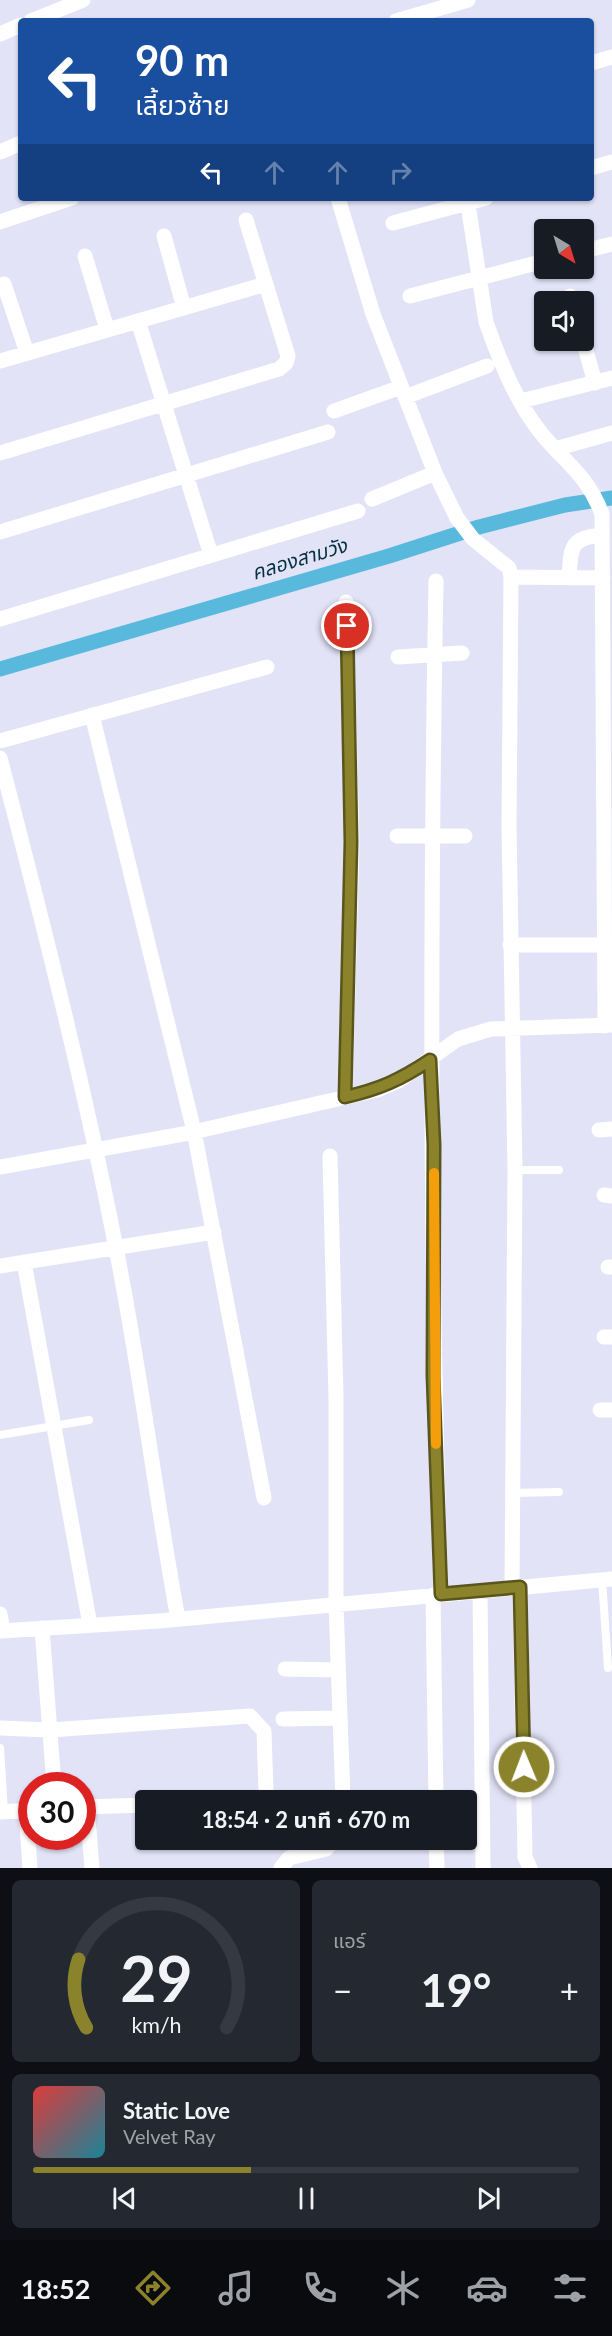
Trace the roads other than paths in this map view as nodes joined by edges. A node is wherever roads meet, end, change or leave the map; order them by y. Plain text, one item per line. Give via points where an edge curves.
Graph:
1 (82, 0) edge
2 (468, 0) edge
3 (38, 18) edge
4 (406, 18) edge
5 (18, 26) edge
6 (0, 34) edge
7 (612, 57) edge
8 (594, 62) edge
9 (18, 144) edge
10 (0, 152) edge
11 (612, 162) edge
12 (594, 167) edge
13 (63, 201) edge
14 (339, 201) edge
15 (468, 201) edge
16 (246, 220) dead end
17 (0, 222) edge
18 (393, 223) dead end
19 (164, 236) dead end
20 (612, 244) edge
21 (594, 248) edge
22 (85, 256) dead end
23 (534, 264) edge
24 (479, 278) junction
25 (4, 284) dead end
26 (266, 284) junction
27 (410, 296) dead end
28 (184, 308) junction
29 (138, 321) junction
30 (107, 329) junction
31 (586, 351) edge
32 (27, 353) junction
33 (0, 361) edge
34 (487, 366) dead end
35 (612, 378) edge
36 (595, 383) junction
37 (403, 392) junction
38 (521, 402) junction
39 (163, 405) junction
40 (334, 411) dead end
41 (328, 432) dead end
42 (612, 433) edge
43 (555, 449) junction
44 (0, 453) edge
45 (435, 473) junction
46 (186, 477) junction
47 (372, 499) dead end
48 (358, 511) dead end
49 (0, 532) edge
50 (602, 535) junction
51 (211, 555) junction
52 (606, 569) edge
53 (511, 577) junction
54 (569, 578) junction
55 (436, 581) dead end
56 (346, 602) dead end
57 (0, 619) edge
58 (608, 643) edge
59 (435, 653) junction
60 (462, 653) dead end
61 (398, 657) dead end
62 (267, 667) dead end
63 (92, 715) junction
64 (608, 716) edge
65 (0, 741) edge
66 (0, 758) edge
67 (608, 789) edge
68 (397, 836) dead end
69 (432, 836) junction
70 (465, 836) dead end
71 (608, 867) edge
72 (510, 945) junction
73 (608, 945) edge
74 (609, 1026) edge
75 (513, 1028) junction
76 (430, 1060) junction
77 (345, 1097) junction
78 (194, 1131) junction
79 (96, 1149) junction
80 (330, 1156) dead end
81 (1, 1164) edge
82 (515, 1170) junction
83 (559, 1170) dead end
84 (214, 1232) junction
85 (116, 1246) junction
86 (24, 1262) junction
87 (0, 1266) edge
88 (89, 1420) dead end
89 (54, 1426) junction
90 (0, 1435) edge
91 (559, 1492) dead end
92 (514, 1493) junction
93 (264, 1498) dead end
94 (607, 1579) edge
95 (516, 1588) junction
96 (480, 1591) junction
97 (437, 1595) junction
98 (336, 1604) junction
99 (0, 1614) edge
100 (178, 1619) junction
101 (90, 1625) junction
102 (42, 1628) junction
103 (1, 1631) edge
104 (608, 1668) dead end
105 (285, 1669) dead end
106 (338, 1670) junction
107 (339, 1718) junction
108 (283, 1719) dead end
109 (0, 1728) edge
110 (50, 1730) junction
111 (0, 1748) edge
112 (53, 1772) edge
113 (266, 1790) edge
114 (343, 1790) edge
115 (436, 1790) edge
116 (135, 1805) edge
117 (96, 1807) edge
118 (18, 1811) edge
119 (2, 1812) edge
120 (30, 1850) edge
121 (90, 1850) edge
122 (322, 1850) edge
123 (436, 1850) edge
124 (30, 1868) edge
125 (92, 1868) edge
126 (281, 1868) edge
127 (437, 1868) edge
128 (483, 1868) edge
129 (530, 1868) edge

1 - 3 street
2 - 4 street
5 - 6 street
7 - 8 street
9 - 10 street
11 - 12 street
13 - 17 street
14 - 37 street via 373,314
15 - 18 street
15 - 24 street
16 - 26 street
19 - 28 street
20 - 21 street
22 - 30 street
23 - 24 street
24 - 27 street
24 - 38 street via 486,322
25 - 32 street
26 - 28 street
26 - 39 street via 288,356 286,363 279,369
28 - 29 street
29 - 30 street
29 - 39 street
30 - 32 street
31 - 36 street
32 - 33 street
34 - 37 street
35 - 36 street
36 - 38 street
37 - 40 street
37 - 45 street
38 - 43 street
39 - 44 street
39 - 46 street
41 - 46 street
42 - 43 street
43 - 50 street via 592,490 602,514
45 - 47 street
45 - 53 street via 457,518 473,539 509,568
46 - 49 street
46 - 51 street
48 - 51 street
50 - 52 street
50 - 54 street via 578,540 571,549
51 - 57 street
52 - 54 street
52 - 58 street
53 - 54 street
53 - 72 street
55 - 59 street
56 - 77 street via 351,842
58 - 64 street
59 - 60 street
59 - 61 street
59 - 69 street
62 - 63 street
63 - 65 street
63 - 78 street
64 - 67 street
66 - 79 street via 58,977
67 - 71 street
68 - 69 street
69 - 70 street
69 - 76 street
71 - 73 street
72 - 73 street
72 - 75 street
73 - 74 street
74 - 75 street
75 - 76 street via 491,1029 458,1039
75 - 82 street
76 - 77 street via 400,1080
76 - 97 street
77 - 78 street
78 - 79 street
78 - 84 street
79 - 81 street
79 - 85 street
80 - 98 street
82 - 83 lane
82 - 92 street
84 - 85 street
84 - 93 street
85 - 86 street
85 - 100 street
86 - 87 street
86 - 89 street
88 - 89 lane
89 - 90 lane
89 - 101 street
91 - 92 lane
92 - 95 street
94 - 95 street
94 - 104 lane
95 - 96 street
95 - 129 street via 525,1857
96 - 97 street
96 - 128 street
97 - 98 street
97 - 115 street
98 - 100 street
98 - 106 street
99 - 103 street
100 - 101 street
101 - 102 street
102 - 103 street
102 - 110 street
105 - 106 street
106 - 107 street
107 - 108 street
107 - 114 street
109 - 110 street
110 - 112 street
110 - 113 street via 250,1716 264,1731
111 - 119 lane
116 - 117 street
118 - 119 street
120 - 124 street
121 - 125 street
122 - 126 street via 288,1858
123 - 127 street

